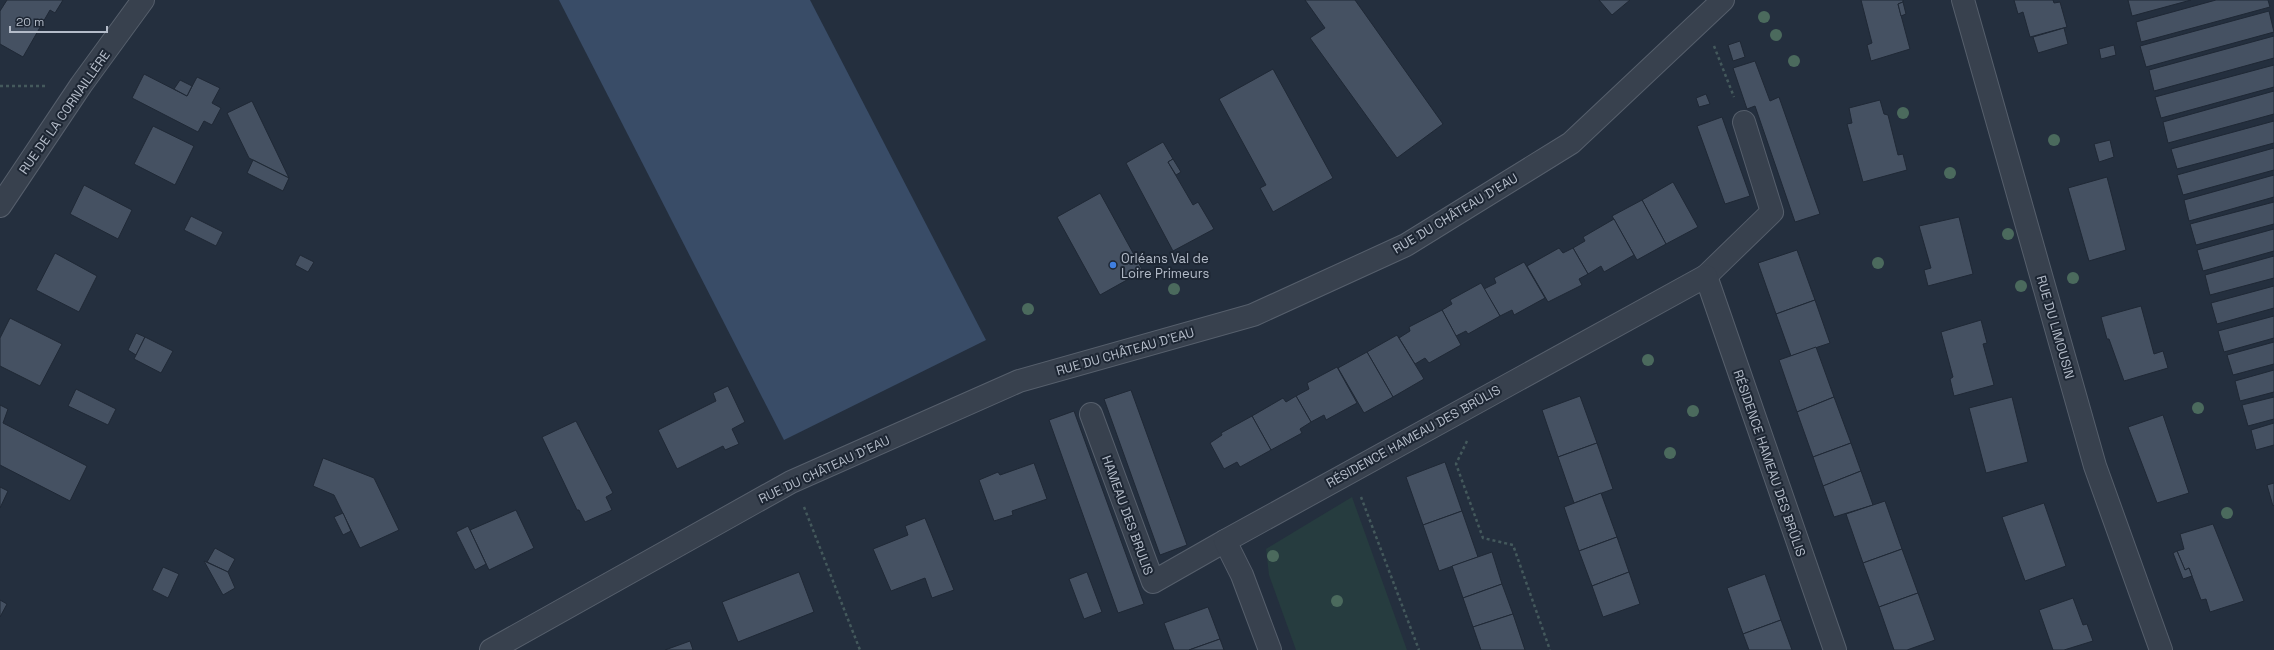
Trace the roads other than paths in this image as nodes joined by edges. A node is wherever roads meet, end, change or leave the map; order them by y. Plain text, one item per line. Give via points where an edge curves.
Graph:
1 (143, 0) edge
2 (1723, 0) edge
3 (1963, 0) edge
4 (1744, 122) road end
5 (0, 206) edge
6 (1706, 276) junction
7 (1091, 414) dead end
8 (1226, 541) junction
9 (490, 650) edge
10 (1270, 650) edge
11 (1835, 650) edge
12 (2161, 650) edge

1 - 5 street, RUE DE LA CORNAILLÈRE via 81,85
2 - 9 street, RUE DU CHÂTEAU D'EAU via 1571,143 1406,245 1254,315 1019,380 791,482
3 - 12 street, RUE DU LIMOUSIN via 2095,466
4 - 6 street, RÉSIDENCE HAMEAU DES BRÛLIS via 1772,212
6 - 8 street, RÉSIDENCE HAMEAU DES BRÛLIS
6 - 11 street, RÉSIDENCE HAMEAU DES BRÛLIS
7 - 8 street, HAMEAU DES BRULIS via 1153,582
8 - 10 street via 1242,575

